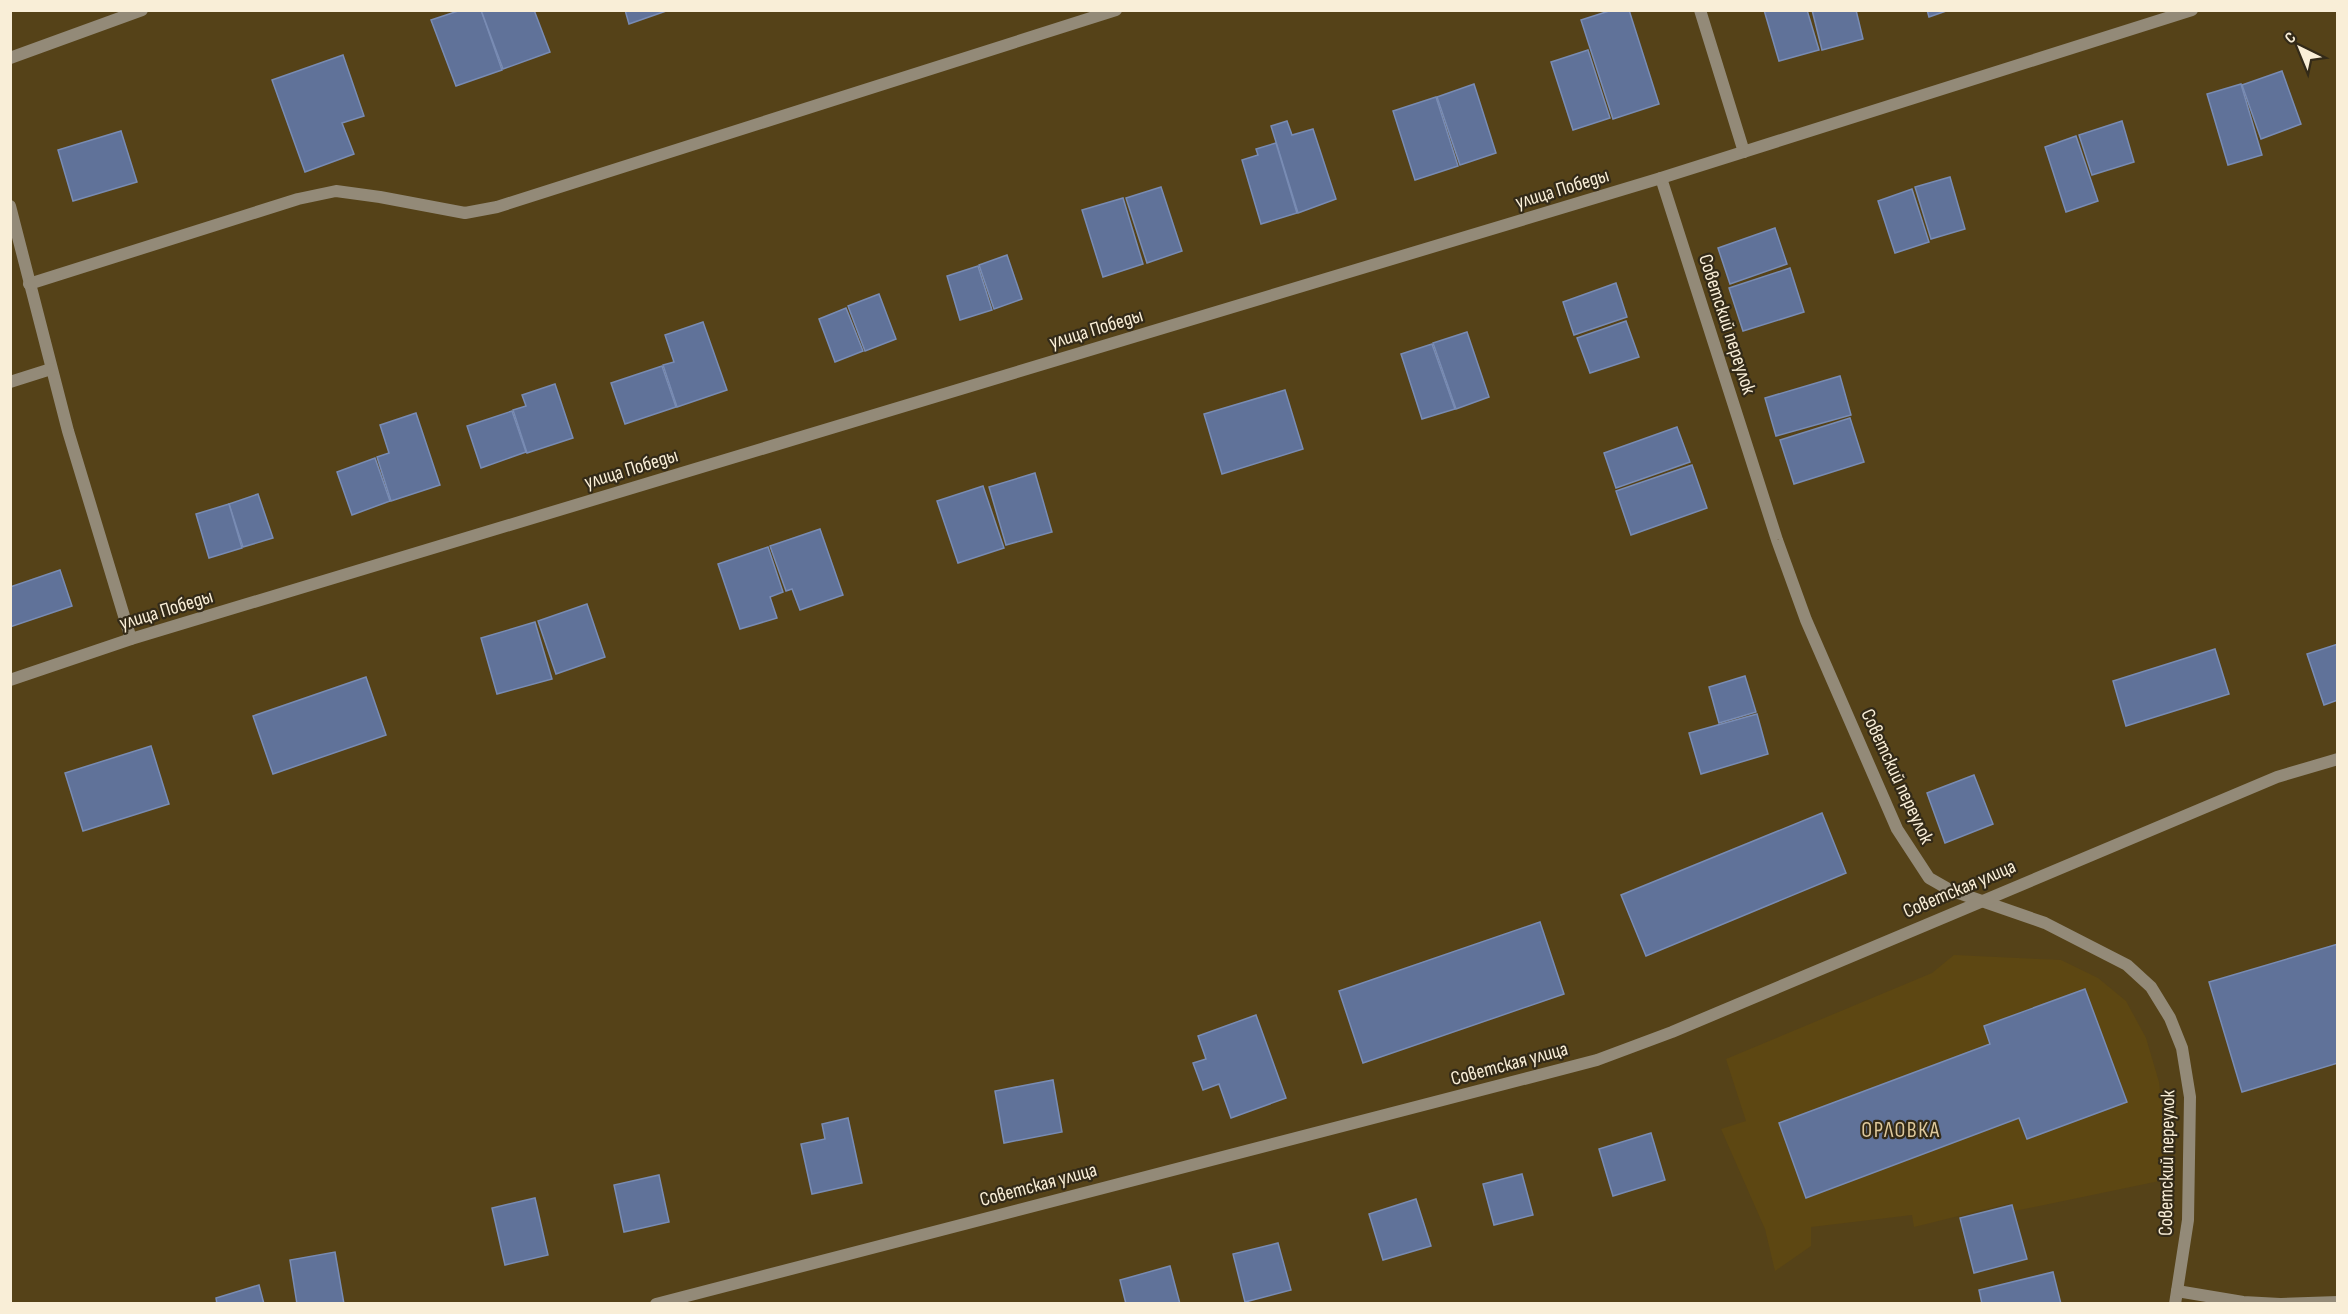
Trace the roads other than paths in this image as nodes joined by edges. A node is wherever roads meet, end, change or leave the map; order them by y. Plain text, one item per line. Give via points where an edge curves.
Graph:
1 (142, 10) edge
2 (1116, 10) edge
3 (1700, 10) edge
4 (2193, 10) edge
5 (10, 58) edge
6 (1744, 152) junction
7 (1661, 178) junction
8 (10, 206) edge
9 (29, 284) junction
10 (51, 369) junction
11 (10, 382) edge
12 (131, 639) junction
13 (10, 680) edge
14 (2337, 759) edge
15 (1980, 901) junction
16 (2176, 1297) edge
17 (2337, 1302) edge
18 (656, 1304) edge
19 (2281, 1304) edge

1 - 5 street
2 - 9 street via 497,207 465,213 336,191 298,199
3 - 6 street
4 - 6 street, улица Победы
6 - 7 street, улица Победы
7 - 12 street, улица Победы
7 - 15 street, Советский переулок via 1806,620 1897,829 1929,878
8 - 9 street
9 - 10 street
10 - 11 street
10 - 12 street
12 - 13 street, улица Победы
14 - 15 street, Советская улица via 2277,777
15 - 16 street, Советский переулок via 2045,923 2127,965 2151,987 2170,1018 2182,1048 2190,1097 2188,1220
15 - 18 street, Советская улица via 1597,1060
16 - 19 street
17 - 19 street

